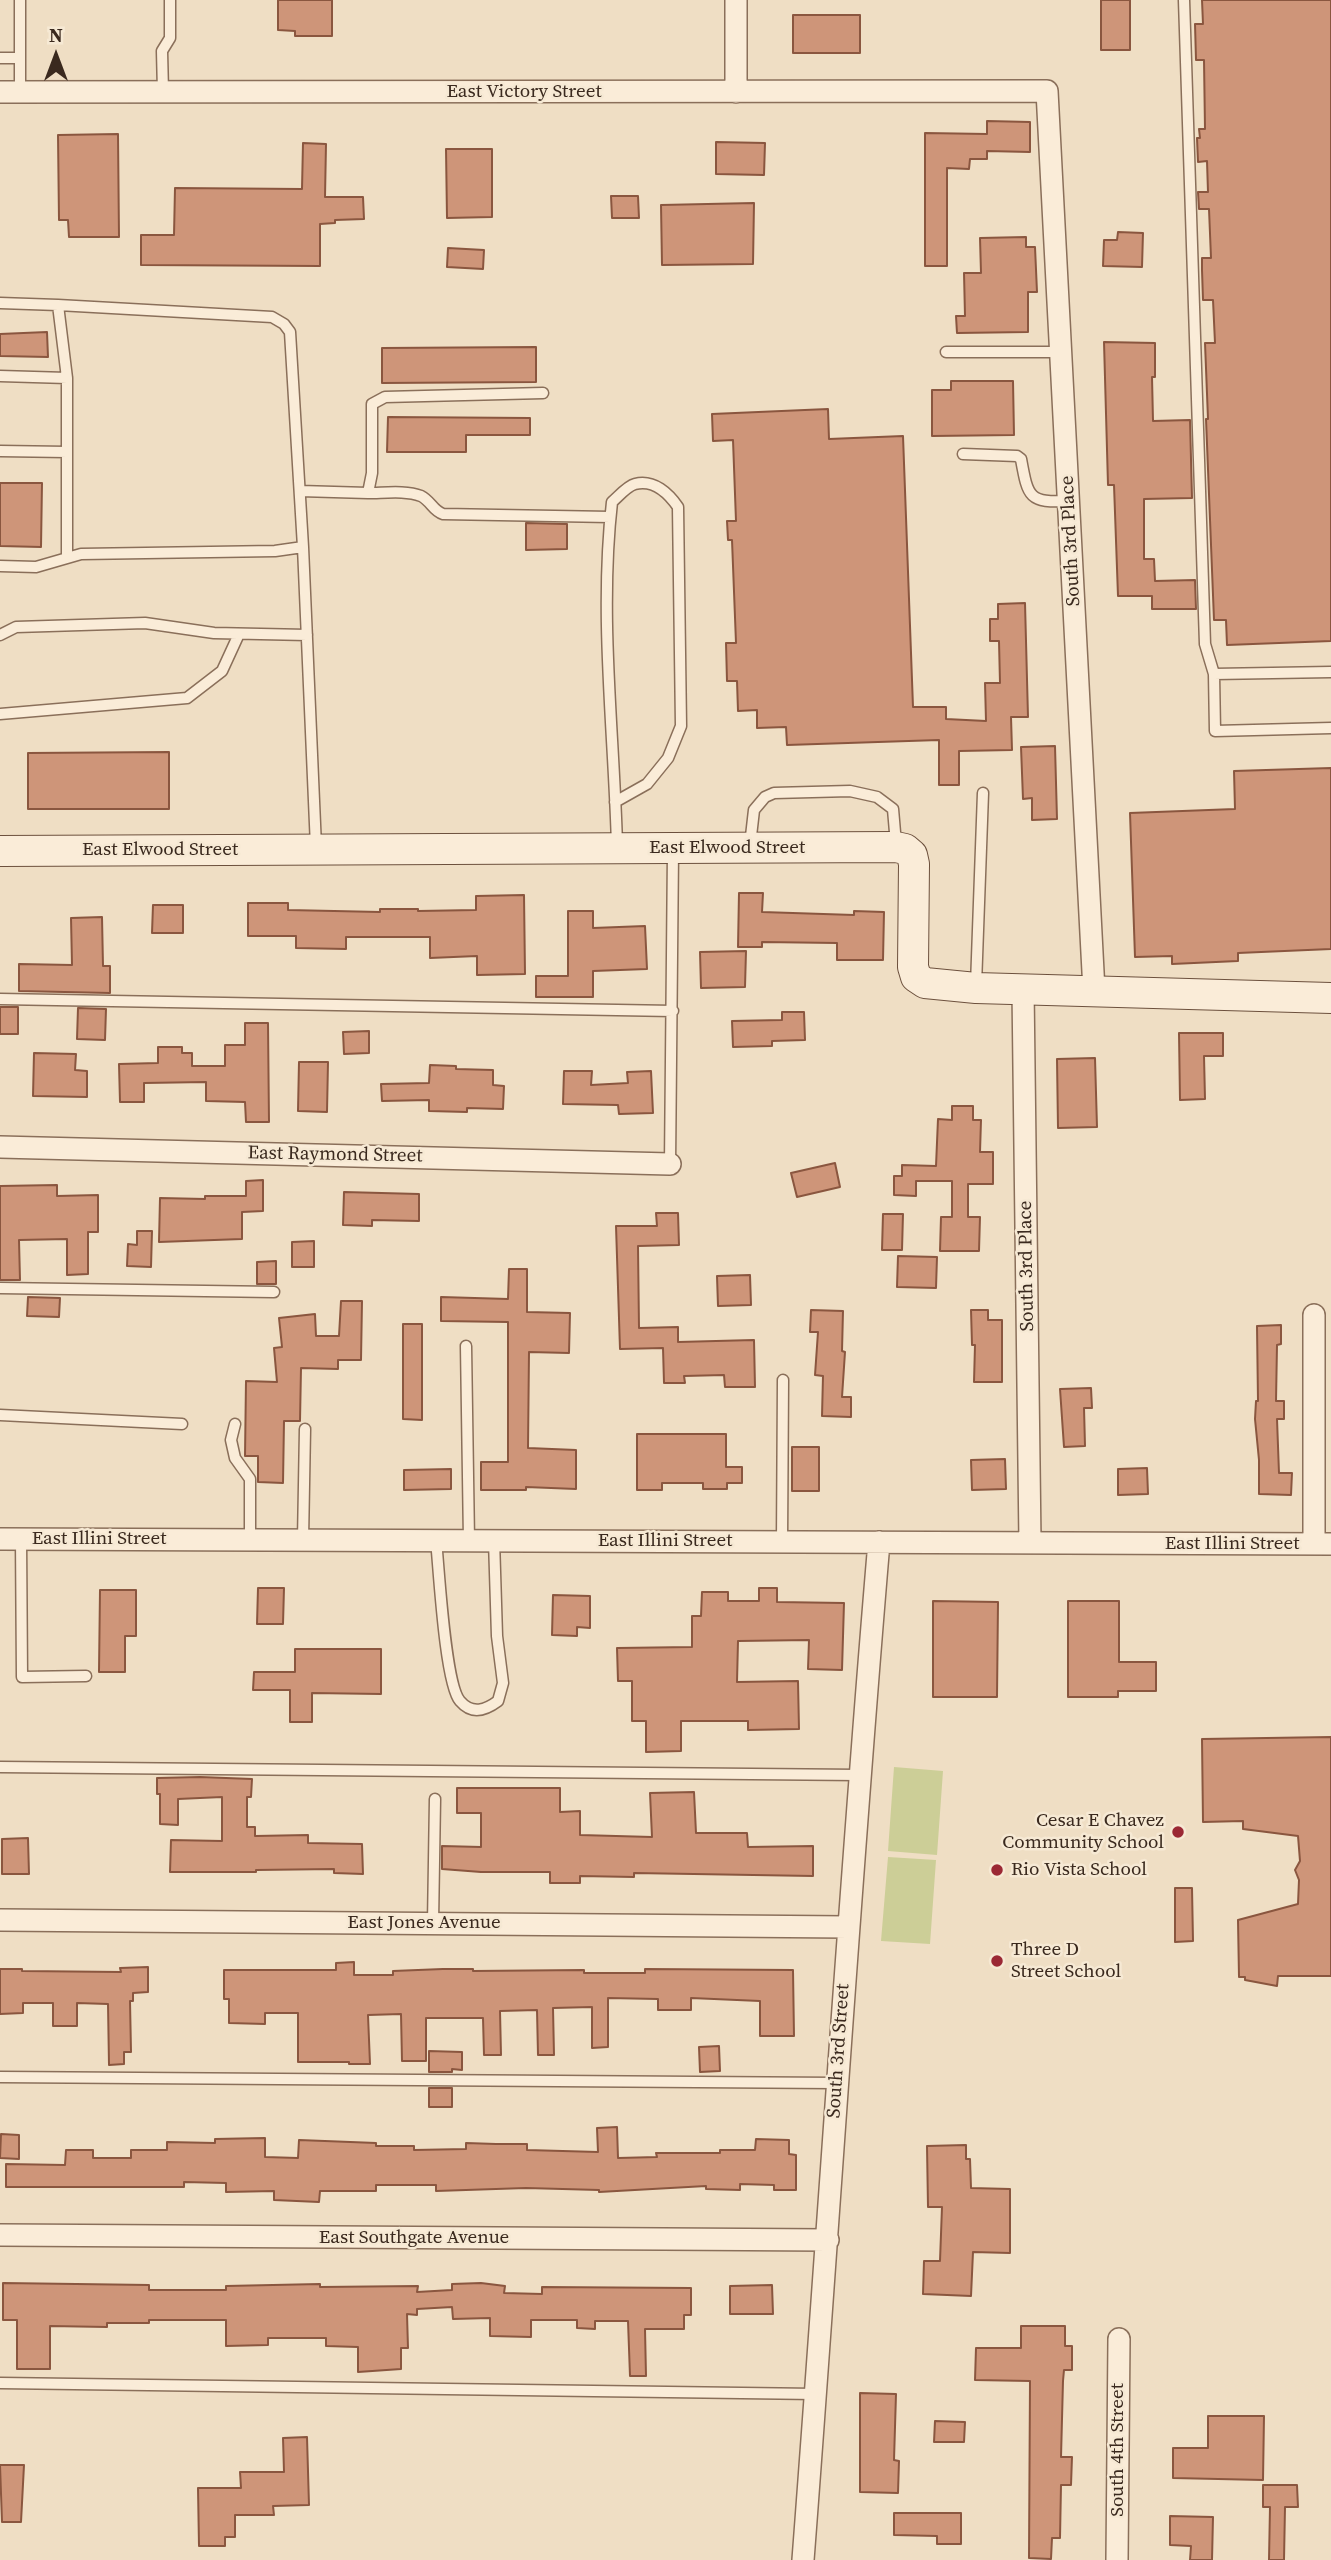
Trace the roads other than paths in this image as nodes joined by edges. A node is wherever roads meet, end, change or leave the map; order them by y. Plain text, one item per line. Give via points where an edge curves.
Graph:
1 (20, 0) edge
2 (170, 0) edge
3 (736, 0) edge
4 (1184, 0) edge
5 (0, 58) edge
6 (20, 58) junction
7 (1048, 91) joint
8 (10, 92) edge
9 (163, 92) junction
10 (736, 92) junction
11 (0, 303) edge
12 (58, 305) junction
13 (946, 352) dead end
14 (1061, 352) junction
15 (0, 376) edge
16 (67, 378) junction
17 (543, 393) dead end
18 (0, 451) edge
19 (67, 452) junction
20 (962, 454) dead end
21 (300, 491) junction
22 (368, 493) junction
23 (1069, 501) junction
24 (610, 517) junction
25 (303, 547) junction
26 (67, 558) junction
27 (0, 566) edge
28 (239, 634) junction
29 (0, 635) edge
30 (307, 635) junction
31 (1331, 672) edge
32 (1214, 674) junction
33 (0, 714) edge
34 (1331, 728) edge
35 (983, 793) dead end
36 (615, 802) junction
37 (896, 847) junction
38 (673, 848) junction
39 (750, 848) junction
40 (617, 849) junction
41 (316, 850) junction
42 (0, 851) edge
43 (976, 988) junction
44 (1023, 989) junction
45 (1094, 991) junction
46 (1331, 998) edge
47 (0, 999) edge
48 (673, 1011) junction
49 (0, 1147) edge
50 (670, 1164) joint
51 (0, 1288) edge
52 (274, 1292) dead end
53 (1314, 1315) dead end
54 (466, 1346) dead end
55 (783, 1380) dead end
56 (0, 1415) edge
57 (182, 1424) dead end
58 (236, 1424) dead end
59 (305, 1429) dead end
60 (10, 1539) edge
61 (250, 1540) junction
62 (303, 1540) junction
63 (436, 1540) junction
64 (494, 1540) junction
65 (469, 1541) junction
66 (782, 1542) junction
67 (878, 1542) junction
68 (1031, 1543) junction
69 (1322, 1544) edge
70 (86, 1675) dead end
71 (0, 1767) edge
72 (859, 1775) junction
73 (435, 1799) dead end
74 (0, 1920) edge
75 (433, 1923) junction
76 (848, 1927) junction
77 (0, 2077) edge
78 (836, 2083) junction
79 (0, 2235) edge
80 (828, 2240) junction
81 (1119, 2339) dead end
82 (0, 2383) edge
83 (816, 2394) junction
84 (803, 2560) edge
85 (1118, 2560) edge

1 - 6 lane
2 - 9 lane via 170,38 162,51
3 - 10 street
4 - 32 lane via 1205,644
5 - 6 lane
6 - 8 lane
7 - 10 street, East Victory Street
7 - 14 street, South 3rd Place
8 - 9 street, East Victory Street
9 - 10 street, East Victory Street
11 - 12 lane
12 - 16 lane
12 - 21 lane via 272,317 284,324 290,332
13 - 14 lane
14 - 23 street, South 3rd Place
15 - 16 lane
16 - 19 lane
17 - 22 lane via 385,397 376,401 372,404
18 - 19 lane
19 - 26 lane
20 - 23 lane via 1017,457 1031,494 1042,502
21 - 22 lane
21 - 25 lane
22 - 24 lane via 412,493 443,514
23 - 45 street, South 3rd Place
24 - 36 lane via 608,700
24 - 36 lane via 612,502 634,484 654,484 678,508 681,726 668,758 647,784
25 - 26 lane
25 - 30 lane
26 - 27 lane via 36,567
28 - 29 lane via 145,623 16,627
28 - 30 lane
28 - 33 lane via 222,671 187,698
30 - 41 lane
31 - 32 lane
32 - 34 lane via 1214,732
35 - 43 lane
36 - 40 lane
37 - 39 street, East Elwood Street
37 - 39 lane via 893,808 877,797 850,791 765,797 754,810
37 - 43 street via 912,855 914,864 916,977 925,983
38 - 39 street, East Elwood Street
38 - 40 street, East Elwood Street
38 - 48 lane
40 - 41 street, East Elwood Street
41 - 42 street, East Elwood Street
43 - 44 street
44 - 45 street
44 - 68 street, South 3rd Place
45 - 46 street
47 - 48 lane
48 - 50 lane
49 - 50 street, East Raymond Street
51 - 52 lane
53 - 69 street
54 - 65 lane
55 - 66 lane
56 - 57 lane
58 - 61 lane via 231,1440 250,1479
59 - 62 lane
60 - 61 street, East Illini Street
60 - 70 lane via 22,1677
61 - 62 street, East Illini Street
62 - 63 street, East Illini Street
63 - 64 lane via 452,1681 458,1700 469,1709 486,1710 498,1701 503,1683
63 - 65 street, East Illini Street
64 - 65 street, East Illini Street
64 - 66 street, East Illini Street
66 - 67 street, East Illini Street
67 - 68 street, East Illini Street
67 - 72 street, South 3rd Street
68 - 69 street, East Illini Street
71 - 72 lane
72 - 76 street, South 3rd Street
73 - 75 lane
74 - 75 street, East Jones Avenue
75 - 76 street, East Jones Avenue
76 - 78 street, South 3rd Street
77 - 78 lane
78 - 80 street, South 3rd Street
79 - 80 street, East Southgate Avenue
80 - 83 street, South 3rd Street
81 - 85 street, South 4th Street
82 - 83 lane
83 - 84 street, South 3rd Street

